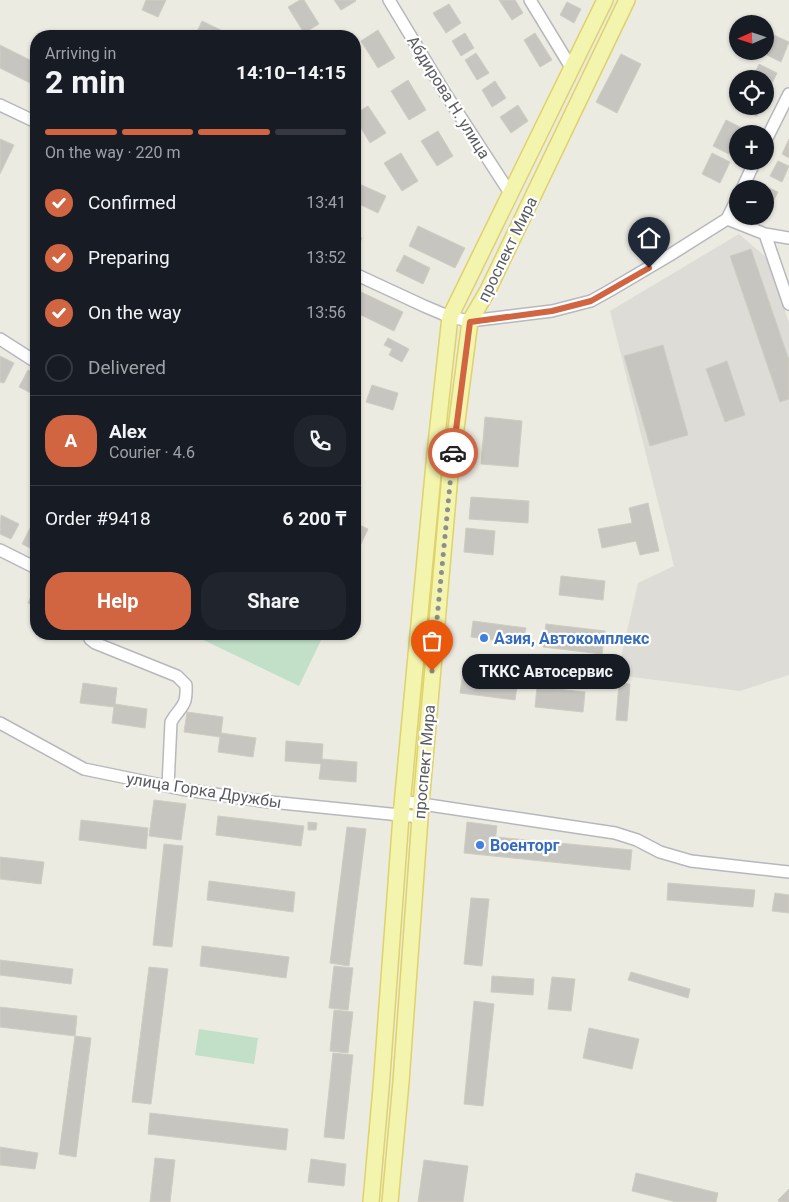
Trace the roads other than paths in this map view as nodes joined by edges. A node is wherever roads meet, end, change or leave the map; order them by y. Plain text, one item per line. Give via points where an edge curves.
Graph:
1 (389, 0) edge
2 (530, 0) edge
3 (605, 0) edge
4 (627, 0) edge
5 (572, 69) junction
6 (789, 94) edge
7 (0, 104) edge
8 (30, 119) edge
9 (774, 125) edge
10 (510, 193) junction
11 (729, 215) edge
12 (727, 219) junction
13 (765, 234) junction
14 (789, 238) edge
15 (361, 277) edge
16 (789, 304) edge
17 (450, 317) junction
18 (470, 322) junction
19 (0, 339) edge
20 (30, 358) edge
21 (0, 550) edge
22 (30, 565) edge
23 (91, 640) edge
24 (0, 723) edge
25 (168, 786) junction
26 (401, 809) junction
27 (420, 811) junction
28 (789, 872) edge
29 (372, 1202) edge
30 (390, 1202) edge

1 - 10 street, Абдирова Н. улица
2 - 5 street
3 - 5 main road, проспект Мира
4 - 18 main road, проспект Мира
5 - 10 main road, проспект Мира
6 - 9 street
7 - 8 street
10 - 17 main road, проспект Мира
11 - 12 street
12 - 13 street
12 - 18 street via 591,301 552,311
13 - 14 street
13 - 16 street
15 - 17 street
17 - 18 street
17 - 26 main road, проспект Мира
18 - 27 main road, проспект Мира via 449,484
19 - 20 street
21 - 22 street
23 - 25 street via 177,676 186,685 187,697 183,708 172,722
24 - 25 street, улица Горка Дружбы via 84,769
25 - 26 street, улица Горка Дружбы via 261,801
26 - 27 street, улица Горка Дружбы
26 - 29 main road, проспект Мира
27 - 28 street, улица Горка Дружбы via 615,833 691,861
27 - 30 main road, проспект Мира

